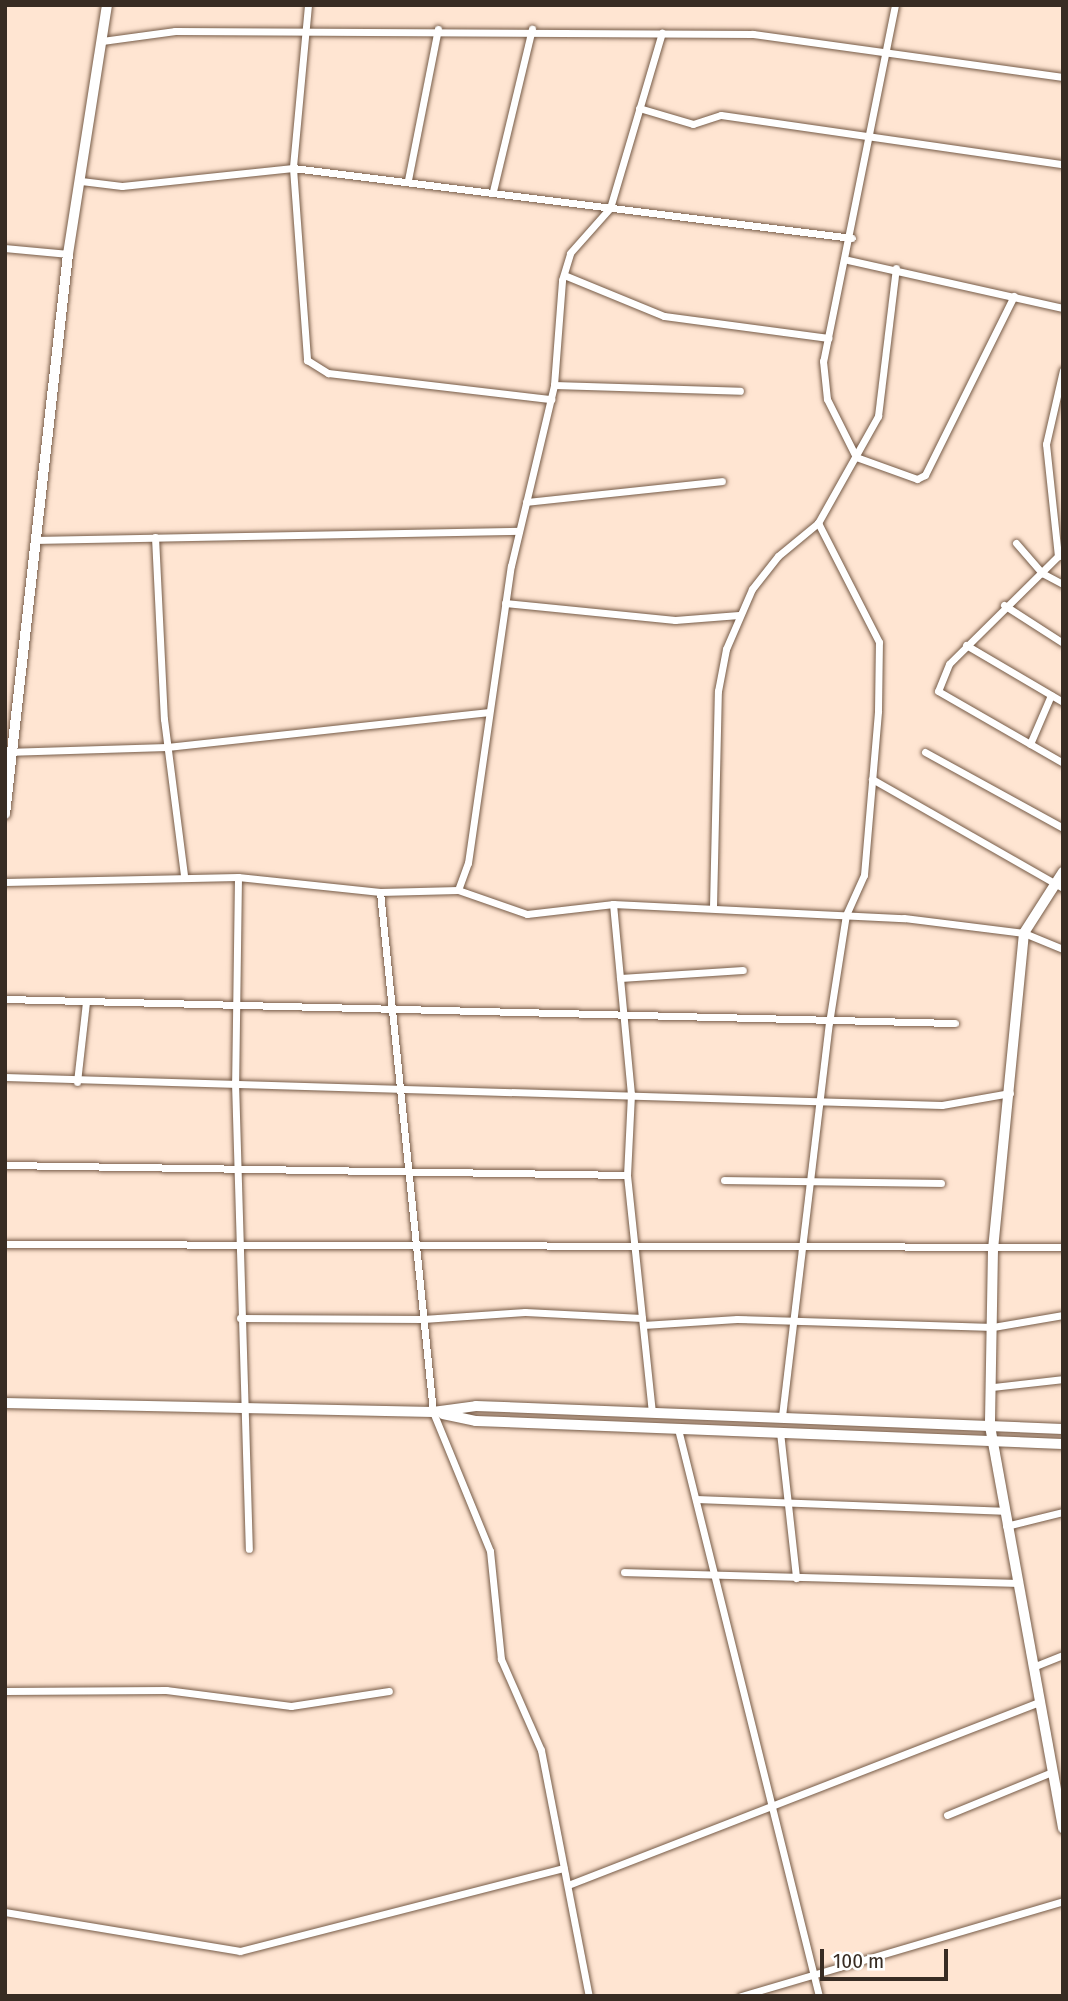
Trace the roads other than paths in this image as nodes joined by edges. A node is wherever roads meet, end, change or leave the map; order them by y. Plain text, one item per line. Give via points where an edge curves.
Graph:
1 (107, 5) edge
2 (308, 5) edge
3 (895, 5) edge
4 (438, 29) junction
5 (532, 29) junction
6 (306, 32) junction
7 (662, 33) junction
8 (102, 41) junction
9 (888, 49) junction
10 (1063, 77) edge
11 (639, 108) junction
12 (871, 140) junction
13 (1063, 164) edge
14 (293, 168) junction
15 (408, 180) junction
16 (81, 181) junction
17 (493, 191) junction
18 (610, 208) junction
19 (852, 238) junction
20 (5, 248) edge
21 (68, 254) junction
22 (848, 260) junction
23 (896, 268) junction
24 (564, 275) junction
25 (1014, 296) junction
26 (1063, 308) edge
27 (829, 338) junction
28 (1063, 370) edge
29 (554, 385) junction
30 (740, 391) dead end
31 (551, 399) junction
32 (856, 457) junction
33 (722, 481) dead end
34 (526, 502) junction
35 (818, 523) junction
36 (519, 531) junction
37 (155, 537) junction
38 (37, 540) junction
39 (1016, 543) dead end
40 (1060, 554) edge
41 (1042, 573) junction
42 (1063, 584) edge
43 (505, 603) junction
44 (1004, 605) junction
45 (739, 615) junction
46 (1063, 643) edge
47 (966, 645) junction
48 (1051, 695) junction
49 (1063, 702) edge
50 (487, 712) junction
51 (1030, 744) junction
52 (167, 747) junction
53 (9, 752) edge
54 (925, 752) dead end
55 (1063, 763) edge
56 (873, 779) junction
57 (5, 814) edge
58 (1063, 828) edge
59 (1063, 872) edge
60 (184, 875) junction
61 (238, 877) junction
62 (5, 882) edge
63 (1058, 886) edge
64 (457, 890) junction
65 (380, 892) junction
66 (613, 904) junction
67 (713, 907) junction
68 (846, 915) junction
69 (1024, 933) junction
70 (1063, 949) edge
71 (743, 970) dead end
72 (620, 978) junction
73 (5, 999) edge
74 (86, 1002) junction
75 (236, 1005) junction
76 (392, 1011) junction
77 (624, 1016) junction
78 (829, 1023) junction
79 (955, 1023) dead end
80 (5, 1077) edge
81 (77, 1082) junction
82 (235, 1082) junction
83 (400, 1090) junction
84 (1011, 1093) junction
85 (631, 1094) junction
86 (821, 1099) junction
87 (5, 1166) edge
88 (237, 1166) junction
89 (627, 1175) junction
90 (409, 1176) junction
91 (723, 1180) dead end
92 (809, 1183) junction
93 (941, 1183) dead end
94 (5, 1244) edge
95 (239, 1246) junction
96 (416, 1247) junction
97 (1063, 1247) edge
98 (633, 1248) junction
99 (801, 1248) junction
100 (993, 1249) junction
101 (1063, 1315) edge
102 (240, 1318) junction
103 (424, 1320) junction
104 (642, 1322) junction
105 (790, 1323) junction
106 (993, 1327) junction
107 (1063, 1379) edge
108 (993, 1387) junction
109 (5, 1403) edge
110 (241, 1409) junction
111 (433, 1412) junction
112 (652, 1412) junction
113 (782, 1416) junction
114 (990, 1426) junction
115 (678, 1429) junction
116 (1063, 1429) edge
117 (780, 1431) junction
118 (991, 1442) junction
119 (1063, 1444) edge
120 (695, 1499) junction
121 (789, 1506) junction
122 (1003, 1511) junction
123 (1063, 1512) edge
124 (1005, 1527) junction
125 (249, 1549) dead end
126 (624, 1572) dead end
127 (712, 1576) junction
128 (796, 1578) junction
129 (1016, 1583) junction
130 (1063, 1654) edge
131 (1032, 1667) junction
132 (5, 1691) edge
133 (389, 1691) dead end
134 (1039, 1702) junction
135 (1052, 1772) junction
136 (770, 1808) junction
137 (947, 1815) dead end
138 (1062, 1824) edge
139 (564, 1868) junction
140 (568, 1885) junction
141 (1063, 1901) edge
142 (5, 1912) edge
143 (813, 1975) junction
144 (589, 1996) edge
145 (741, 1996) edge
146 (819, 1996) edge

1 - 8 street
2 - 6 street
3 - 9 street
4 - 5 street
4 - 6 street
4 - 15 street
5 - 7 street
5 - 17 street
6 - 8 street via 175,31
6 - 14 street
7 - 9 street via 753,33
7 - 11 street
8 - 16 street
9 - 10 street
9 - 12 street
11 - 12 street via 693,124 721,115
11 - 18 street
12 - 13 street
12 - 19 street
14 - 15 street
14 - 16 street via 122,186
14 - 31 street via 302,324 315,368 433,382 475,395
15 - 17 street
16 - 21 street
17 - 18 street
18 - 19 street
18 - 24 street via 570,253
19 - 22 street
20 - 21 street
21 - 38 street
22 - 23 street
22 - 27 street
23 - 25 street
23 - 32 street via 878,416
24 - 27 street via 664,316
24 - 29 street
25 - 26 street
25 - 32 street via 925,475 917,479
27 - 32 street via 823,361 827,399
28 - 40 street via 1046,444
29 - 30 street
29 - 31 street
31 - 34 street
32 - 35 street
33 - 34 street
34 - 36 street
35 - 45 street via 778,556
35 - 56 street via 879,642
36 - 37 street
36 - 43 street
37 - 38 street via 122,543
37 - 52 street
38 - 53 street
39 - 41 street
40 - 41 street
41 - 42 street
41 - 44 street
43 - 45 street via 675,620
43 - 50 street
44 - 46 street
44 - 47 street
45 - 67 street via 718,691
47 - 48 street
47 - 51 street via 949,664 938,691
48 - 49 street
48 - 51 street
50 - 52 street
50 - 64 street via 468,863
51 - 55 street
52 - 53 street
52 - 60 street
53 - 57 street
54 - 58 street
56 - 63 street
56 - 68 street via 864,875
59 - 63 street
60 - 61 street
60 - 62 street
61 - 65 street
61 - 75 street
63 - 69 street
64 - 65 street
64 - 66 street via 517,913
65 - 76 street
66 - 67 street
66 - 72 street
67 - 68 street
68 - 69 street
68 - 78 street
69 - 70 street
69 - 84 street
71 - 72 street
72 - 77 street
73 - 74 street
74 - 75 street
74 - 81 street
75 - 76 street
75 - 82 street
76 - 77 street
76 - 83 street
77 - 78 street
77 - 85 street
78 - 79 street
78 - 86 street
80 - 81 street
81 - 82 street
82 - 83 street
82 - 88 street
83 - 85 street
83 - 90 street
84 - 86 street via 942,1105
84 - 100 street
85 - 86 street
85 - 89 street
86 - 92 street
87 - 88 street
88 - 90 street
88 - 95 street
89 - 90 street
89 - 98 street
90 - 96 street
91 - 92 street
92 - 93 street
92 - 99 street
94 - 95 street
95 - 96 street
95 - 102 street
96 - 98 street
96 - 103 street
97 - 100 street
98 - 99 street
98 - 104 street
99 - 100 street
99 - 105 street
100 - 106 street
101 - 106 street
102 - 103 street
102 - 110 street
103 - 104 street via 525,1312
103 - 111 street
104 - 105 street
104 - 112 street
105 - 106 street
105 - 113 street
106 - 108 street
107 - 108 street
108 - 114 street
109 - 110 street
110 - 111 street
110 - 125 street
111 - 112 street via 476,1406
111 - 115 street via 476,1421
111 - 139 street via 490,1551 500,1659 541,1750
112 - 113 street
113 - 114 street
114 - 116 street
114 - 118 street
115 - 117 street
115 - 120 street
117 - 118 street
117 - 121 street
118 - 119 street
118 - 122 street
120 - 121 street
120 - 127 street
121 - 122 street
121 - 128 street
122 - 124 street
123 - 124 street
124 - 129 street
126 - 127 street
127 - 128 street
127 - 136 street
128 - 129 street
129 - 131 street
130 - 131 street
131 - 134 street
132 - 133 street via 166,1690 291,1706
134 - 135 street
134 - 136 street
135 - 137 street
135 - 138 street
136 - 140 street
136 - 143 street
139 - 140 street
139 - 142 street via 251,1950
140 - 144 street
141 - 143 street
143 - 145 street
143 - 146 street

